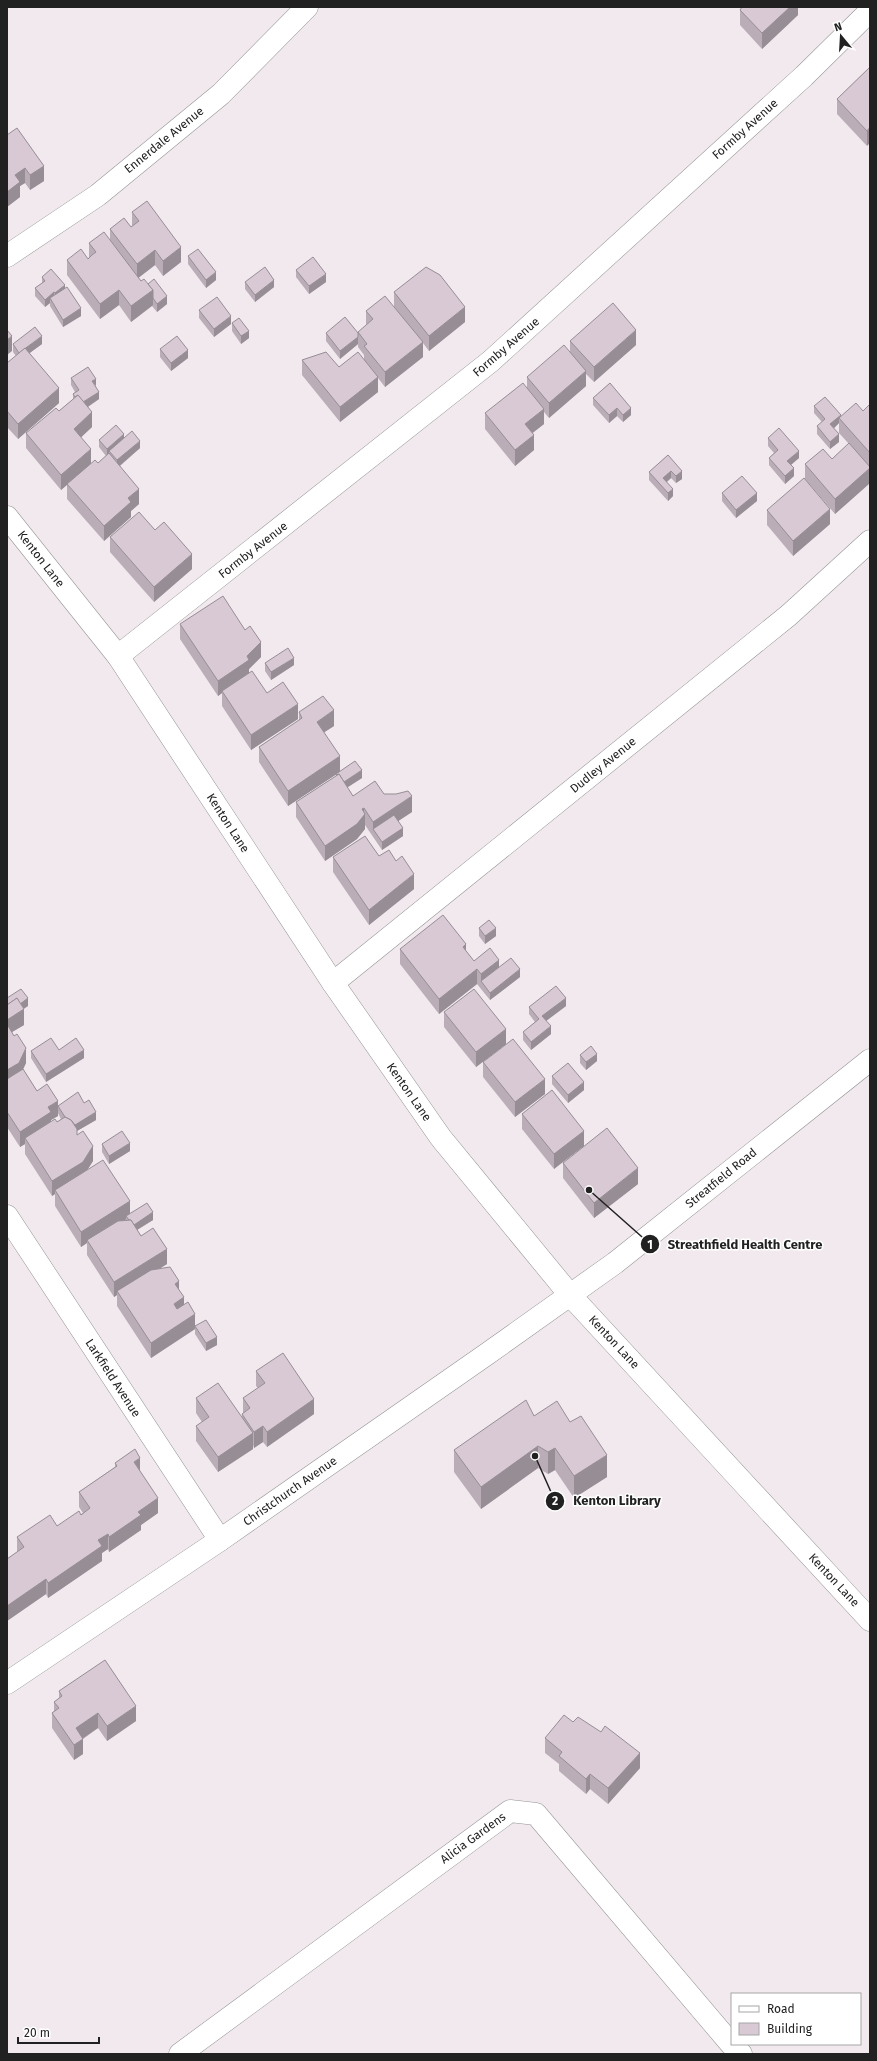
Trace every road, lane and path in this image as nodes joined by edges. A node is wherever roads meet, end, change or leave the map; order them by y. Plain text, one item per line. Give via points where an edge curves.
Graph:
1 (307, 7) edge
2 (870, 11) edge
3 (7, 256) edge
4 (7, 517) edge
5 (870, 541) edge
6 (118, 656) junction
7 (333, 983) junction
8 (870, 1060) edge
9 (7, 1216) edge
10 (570, 1295) junction
11 (220, 1540) junction
12 (870, 1620) edge
13 (7, 1683) edge
14 (731, 2044) edge
15 (732, 2045) edge
16 (180, 2054) edge
17 (742, 2054) edge

1 - 3 street, Ennerdale Avenue via 215,99 98,195
2 - 6 street, Formby Avenue via 804,76 491,362
4 - 6 street, Kenton Lane
5 - 7 street, Dudley Avenue via 789,615
6 - 7 street, Kenton Lane
7 - 10 street, Kenton Lane via 441,1138
8 - 10 street, Streatfield Road via 615,1263
9 - 11 street, Larkfield Avenue
10 - 11 street, Christchurch Avenue
10 - 12 street, Kenton Lane
11 - 13 street, Christchurch Avenue
14 - 16 street, Alicia Gardens via 536,1814 510,1811
15 - 17 street, Alicia Gardens

